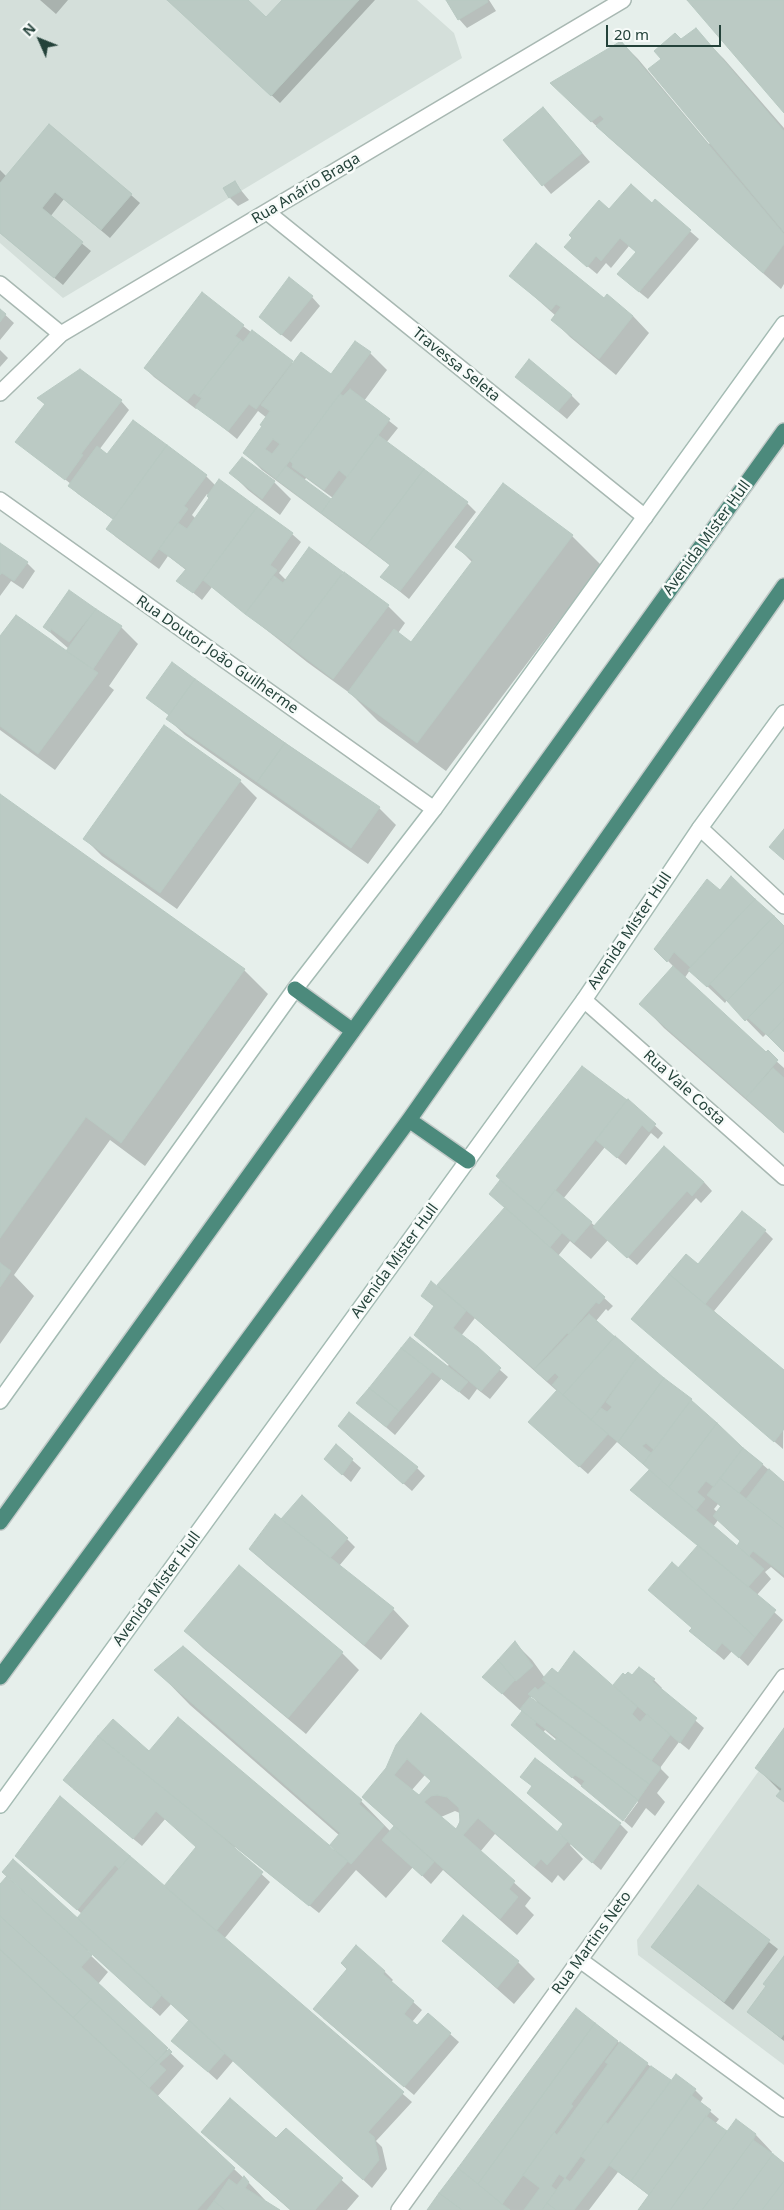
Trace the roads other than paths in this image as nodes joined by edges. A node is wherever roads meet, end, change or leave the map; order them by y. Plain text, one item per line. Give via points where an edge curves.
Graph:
1 (622, 0) edge
2 (267, 212) junction
3 (0, 284) edge
4 (784, 324) edge
5 (61, 334) junction
6 (0, 393) edge
7 (784, 431) edge
8 (0, 500) edge
9 (645, 517) junction
10 (784, 586) edge
11 (784, 713) edge
12 (434, 809) junction
13 (700, 828) junction
14 (784, 906) edge
15 (295, 989) junction
16 (584, 1000) junction
17 (353, 1031) junction
18 (409, 1120) junction
19 (468, 1161) junction
20 (784, 1177) edge
21 (0, 1402) edge
22 (0, 1522) edge
23 (0, 1677) edge
24 (784, 1677) edge
25 (0, 1805) edge
26 (580, 1960) junction
27 (784, 2109) edge
28 (399, 2210) edge

1 - 2 street, Rua Anário Braga
2 - 5 street, Rua Anário Braga
2 - 9 street, Travessa Seleta
3 - 5 street
4 - 9 street
5 - 6 street, Rua Anário Braga
7 - 17 highway, Avenida Mister Hull
8 - 12 street, Rua Doutor João Guilherme
9 - 12 street
10 - 18 highway
11 - 13 street, Avenida Mister Hull
12 - 15 street
13 - 14 street
13 - 16 street, Avenida Mister Hull
15 - 17 highway
15 - 21 street
16 - 19 street, Avenida Mister Hull
16 - 20 street, Rua Vale Costa
17 - 22 highway, Avenida Mister Hull
18 - 19 highway
18 - 23 highway
19 - 25 street, Avenida Mister Hull
24 - 26 street, Rua Martins Neto
26 - 27 street
26 - 28 street, Rua Martins Neto

